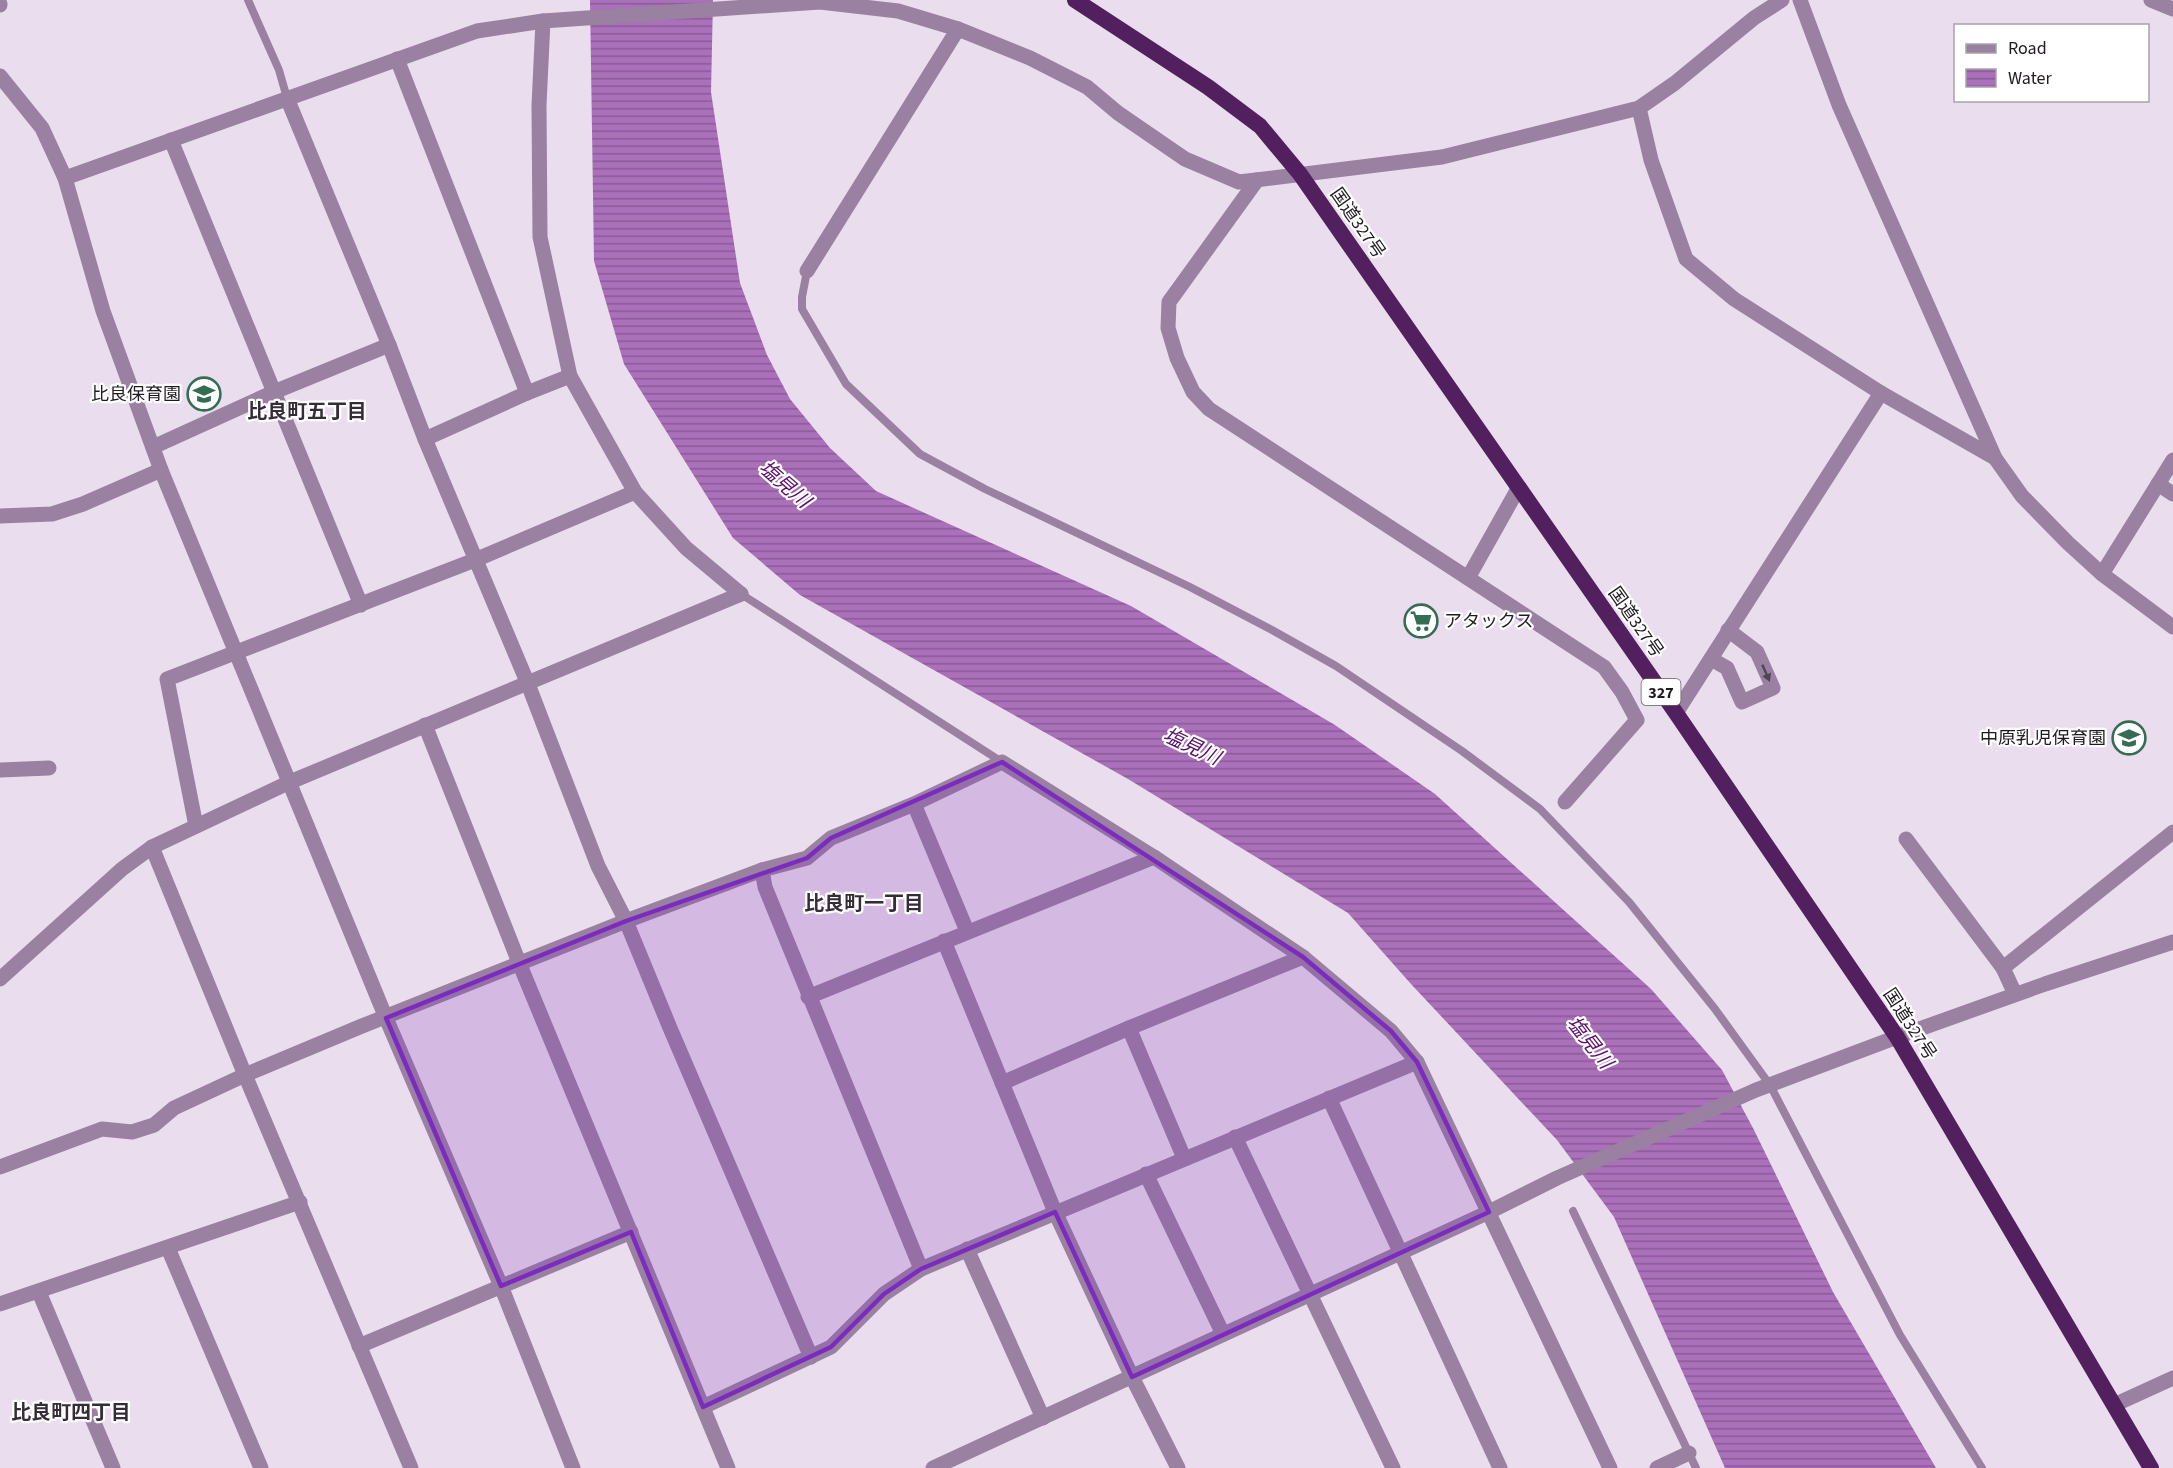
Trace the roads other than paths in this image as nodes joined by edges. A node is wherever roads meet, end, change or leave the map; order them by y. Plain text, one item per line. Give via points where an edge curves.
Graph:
1 (248, 0) edge
2 (1075, 0) edge
3 (1782, 0) edge
4 (1800, 0) edge
5 (2151, 0) edge
6 (2173, 9) edge
7 (543, 21) junction
8 (958, 29) junction
9 (397, 59) junction
10 (0, 76) edge
11 (286, 98) junction
12 (1639, 108) junction
13 (171, 140) junction
14 (1300, 174) junction
15 (65, 178) junction
16 (1257, 180) junction
17 (807, 271) joint
18 (389, 345) junction
19 (570, 376) junction
20 (274, 392) junction
21 (527, 393) junction
22 (1881, 393) junction
23 (425, 439) junction
24 (153, 447) junction
25 (1995, 458) junction
26 (2173, 460) edge
27 (161, 470) junction
28 (2158, 484) junction
29 (1519, 488) junction
30 (635, 492) junction
31 (2173, 494) edge
32 (0, 516) edge
33 (475, 560) junction
34 (2102, 574) junction
35 (1468, 578) junction
36 (741, 594) junction
37 (361, 605) junction
38 (2173, 627) edge
39 (1728, 630) junction
40 (235, 654) junction
41 (1711, 659) junction
42 (528, 684) junction
43 (1676, 713) junction
44 (425, 725) junction
45 (1002, 762) junction
46 (49, 768) dead end
47 (2, 773) edge
48 (290, 783) junction
49 (1565, 802) dead end
50 (914, 804) junction
51 (196, 826) junction
52 (2173, 832) edge
53 (1906, 839) dead end
54 (152, 847) junction
55 (1154, 857) junction
56 (762, 870) junction
57 (626, 921) junction
58 (967, 932) junction
59 (944, 941) junction
60 (2173, 942) edge
61 (1303, 957) junction
62 (520, 964) junction
63 (2003, 968) junction
64 (0, 979) edge
65 (2015, 994) junction
66 (808, 997) junction
67 (386, 1018) junction
68 (1129, 1028) junction
69 (1897, 1037) junction
70 (1417, 1062) junction
71 (245, 1075) junction
72 (1002, 1083) junction
73 (1763, 1088) junction
74 (1329, 1098) junction
75 (1235, 1137) junction
76 (1184, 1158) junction
77 (0, 1167) edge
78 (1146, 1174) junction
79 (300, 1202) junction
80 (1573, 1211) dead end
81 (1055, 1212) junction
82 (1489, 1212) junction
83 (630, 1232) junction
84 (168, 1248) junction
85 (967, 1249) junction
86 (1400, 1252) junction
87 (921, 1269) junction
88 (501, 1286) junction
89 (39, 1292) junction
90 (1310, 1293) junction
91 (0, 1304) edge
92 (1223, 1334) junction
93 (359, 1346) junction
94 (811, 1357) junction
95 (1132, 1377) junction
96 (2173, 1378) edge
97 (2114, 1405) junction
98 (703, 1407) junction
99 (1043, 1418) junction
100 (1689, 1454) junction
101 (113, 1468) edge
102 (261, 1468) edge
103 (411, 1468) edge
104 (573, 1468) edge
105 (728, 1468) edge
106 (933, 1468) edge
107 (1178, 1468) edge
108 (1393, 1468) edge
109 (1500, 1468) edge
110 (1610, 1468) edge
111 (1657, 1468) edge
112 (1696, 1468) edge
113 (1982, 1468) edge
114 (2151, 1468) edge

1 - 11 lane via 279,70
2 - 14 highway, 国道327号 / 327 via 1260,126
3 - 12 street
4 - 25 street via 1844,116
5 - 6 street
7 - 8 street via 820,2 898,11
7 - 9 street via 477,32
7 - 19 street via 538,105 540,237
8 - 16 street via 1030,58 1087,87 1185,159 1239,182
8 - 17 street
9 - 11 street
9 - 21 street
10 - 15 street via 42,128
11 - 13 street
11 - 18 street
12 - 14 street via 1442,157
12 - 22 street via 1651,160 1686,259 1734,299
13 - 15 street
13 - 20 street
14 - 16 street
14 - 29 highway, 国道327号 / 327
15 - 24 street via 103,311
16 - 35 street via 1169,302 1168,328 1193,392 1209,409
17 - 73 lane via 802,309 846,384 920,454 1190,587 1336,666 1540,809 1629,902 1715,1009
18 - 20 street
18 - 23 street
19 - 21 street
19 - 30 street
20 - 24 street
20 - 37 street
21 - 23 street
22 - 25 street
22 - 39 street
23 - 33 street
24 - 27 street
25 - 34 street via 2022,496
26 - 28 street
27 - 32 street via 52,514
27 - 40 street
28 - 31 street
28 - 34 street
29 - 35 street
29 - 43 highway, 国道327号 / 327
30 - 33 street
30 - 36 street via 686,548
33 - 37 street
33 - 42 street
34 - 38 street
35 - 49 street via 1604,666 1637,720
36 - 42 street
36 - 45 lane
37 - 40 street
39 - 41 street
39 -> 41 street via 1757,652 1773,688 1742,702 1727,668
40 - 48 street
40 - 51 street via 168,679
41 - 43 street
42 - 44 street
42 - 57 street via 598,866
43 - 69 highway, 国道327号 / 327
44 - 48 street
44 - 62 street
45 - 50 street
45 - 55 street
46 - 47 street
48 - 51 street
48 - 67 street
50 - 56 street via 831,838 807,858
50 - 58 street
51 - 54 street
52 - 63 street
53 - 63 street
54 - 64 street via 122,869
54 - 71 street
55 - 58 street
55 - 61 street
56 - 57 street
56 - 66 street
57 - 62 street
57 - 94 street
58 - 59 street
59 - 66 street
59 - 72 street
60 - 65 street
61 - 68 street
61 - 70 street via 1391,1031
62 - 67 street
62 - 83 street
63 - 65 street
65 - 69 street
66 - 87 street
67 - 71 street
67 - 88 street
68 - 72 street
68 - 76 street
69 - 73 street
69 - 97 highway, 国道327号 / 327
70 - 74 street
70 - 82 street
71 - 77 street via 174,1108 154,1125 132,1132 102,1129
71 - 79 street
72 - 81 street
73 - 82 street
73 - 113 lane via 1900,1335
74 - 75 street
74 - 86 street
75 - 76 street
75 - 90 street
76 - 78 street
78 - 81 street
78 - 92 street
79 - 84 street
79 - 93 street
80 - 100 lane
81 - 85 street
81 - 95 street
82 - 86 street
82 - 110 street
83 - 88 street
83 - 98 street
84 - 89 street
84 - 102 street
85 - 87 street
85 - 99 street
86 - 90 street
86 - 109 street
87 - 94 street via 884,1294 831,1347
88 - 93 street
88 - 104 street
89 - 91 street
89 - 101 street
90 - 92 street
90 - 108 street
92 - 95 street
93 - 103 street
94 - 98 street
95 - 99 street
95 - 107 street
96 - 97 street
97 - 114 highway, 国道327号 / 327
98 - 105 street
99 - 106 street
100 - 111 street
100 - 112 lane

